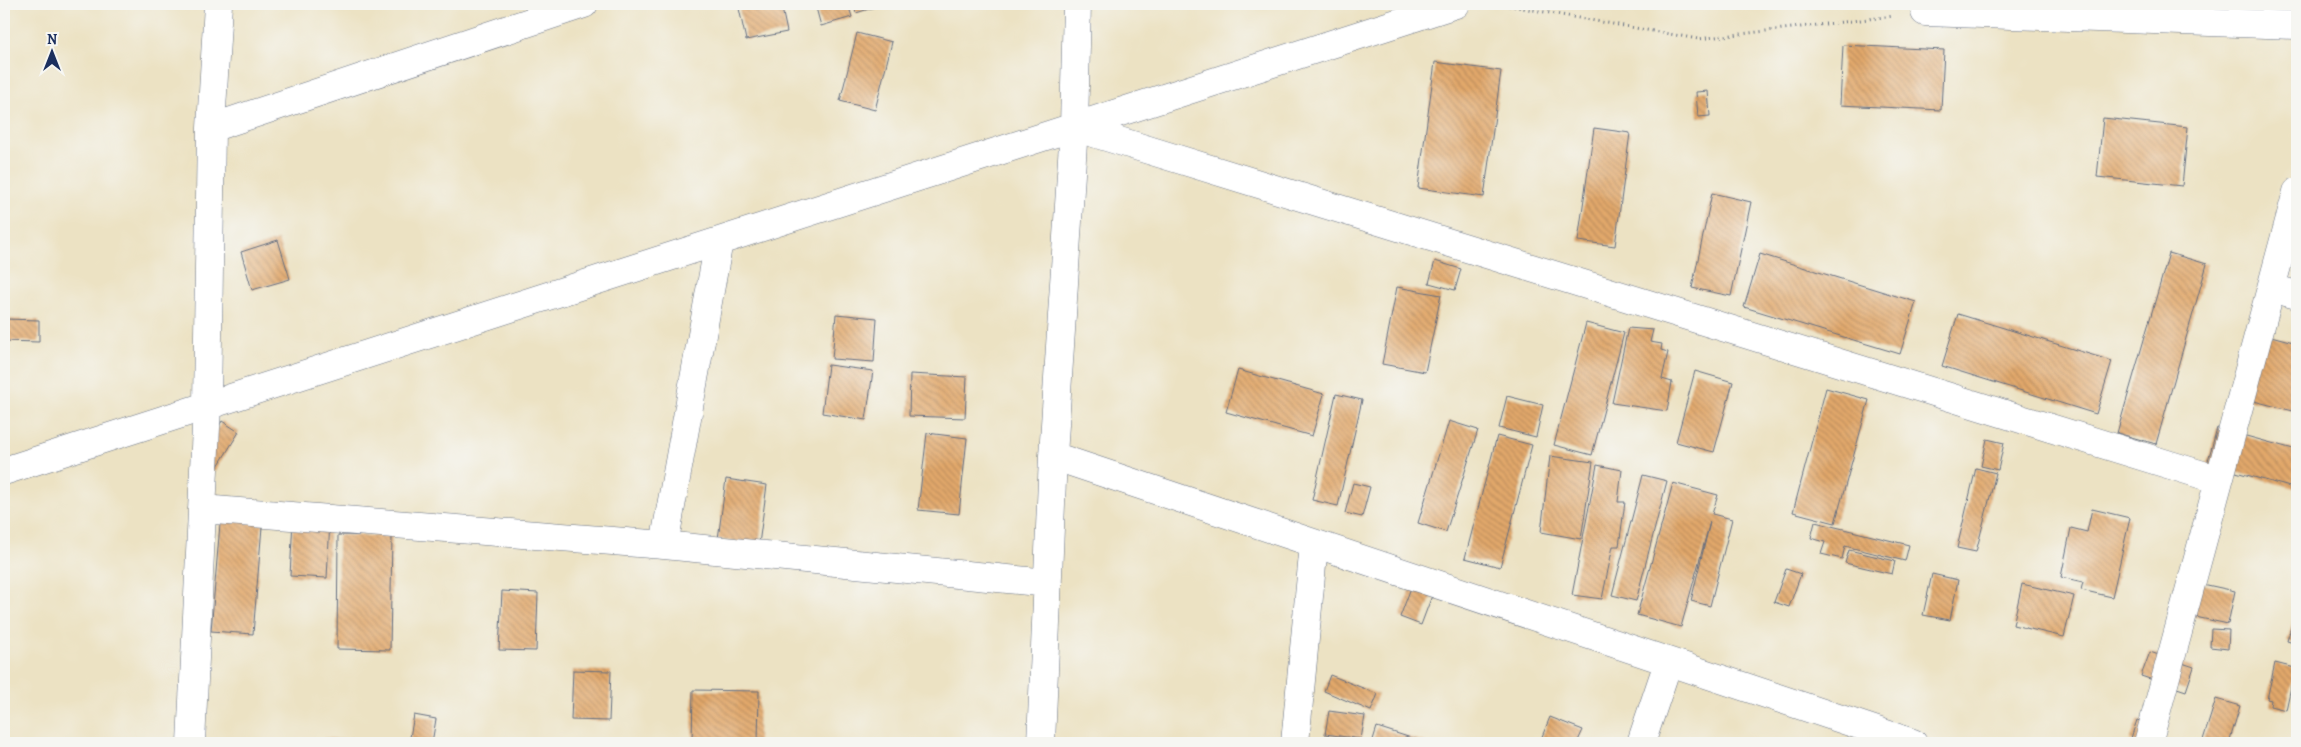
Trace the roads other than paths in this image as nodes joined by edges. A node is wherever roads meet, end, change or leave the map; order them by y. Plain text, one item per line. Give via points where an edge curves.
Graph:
1 (218, 4) edge
2 (584, 4) edge
3 (1077, 4) edge
4 (1456, 4) edge
5 (1925, 8) edge
6 (2111, 11) edge
7 (2297, 25) edge
8 (1074, 127) junction
9 (211, 128) junction
10 (2297, 192) edge
11 (719, 241) junction
12 (2271, 288) junction
13 (2297, 295) edge
14 (207, 406) junction
15 (1053, 456) junction
16 (4, 470) edge
17 (2219, 480) junction
18 (202, 509) junction
19 (1314, 544) junction
20 (664, 545) junction
21 (1048, 583) junction
22 (1668, 663) junction
23 (191, 743) edge
24 (1042, 743) edge
25 (1295, 743) edge
26 (1641, 743) edge
27 (1913, 743) edge
28 (2148, 743) edge

1 - 9 street
2 - 9 street
3 - 8 street
4 - 8 street
5 - 6 street
6 - 7 street
8 - 11 street
8 - 15 street
8 - 17 street
9 - 14 street
10 - 12 street
11 - 14 street
11 - 20 street
12 - 13 street
12 - 17 street
14 - 16 street
14 - 18 street
15 - 19 street
15 - 21 street
17 - 28 street
18 - 20 street
18 - 23 street
19 - 22 street
19 - 25 street
20 - 21 street
21 - 24 street
22 - 26 street
22 - 27 street

